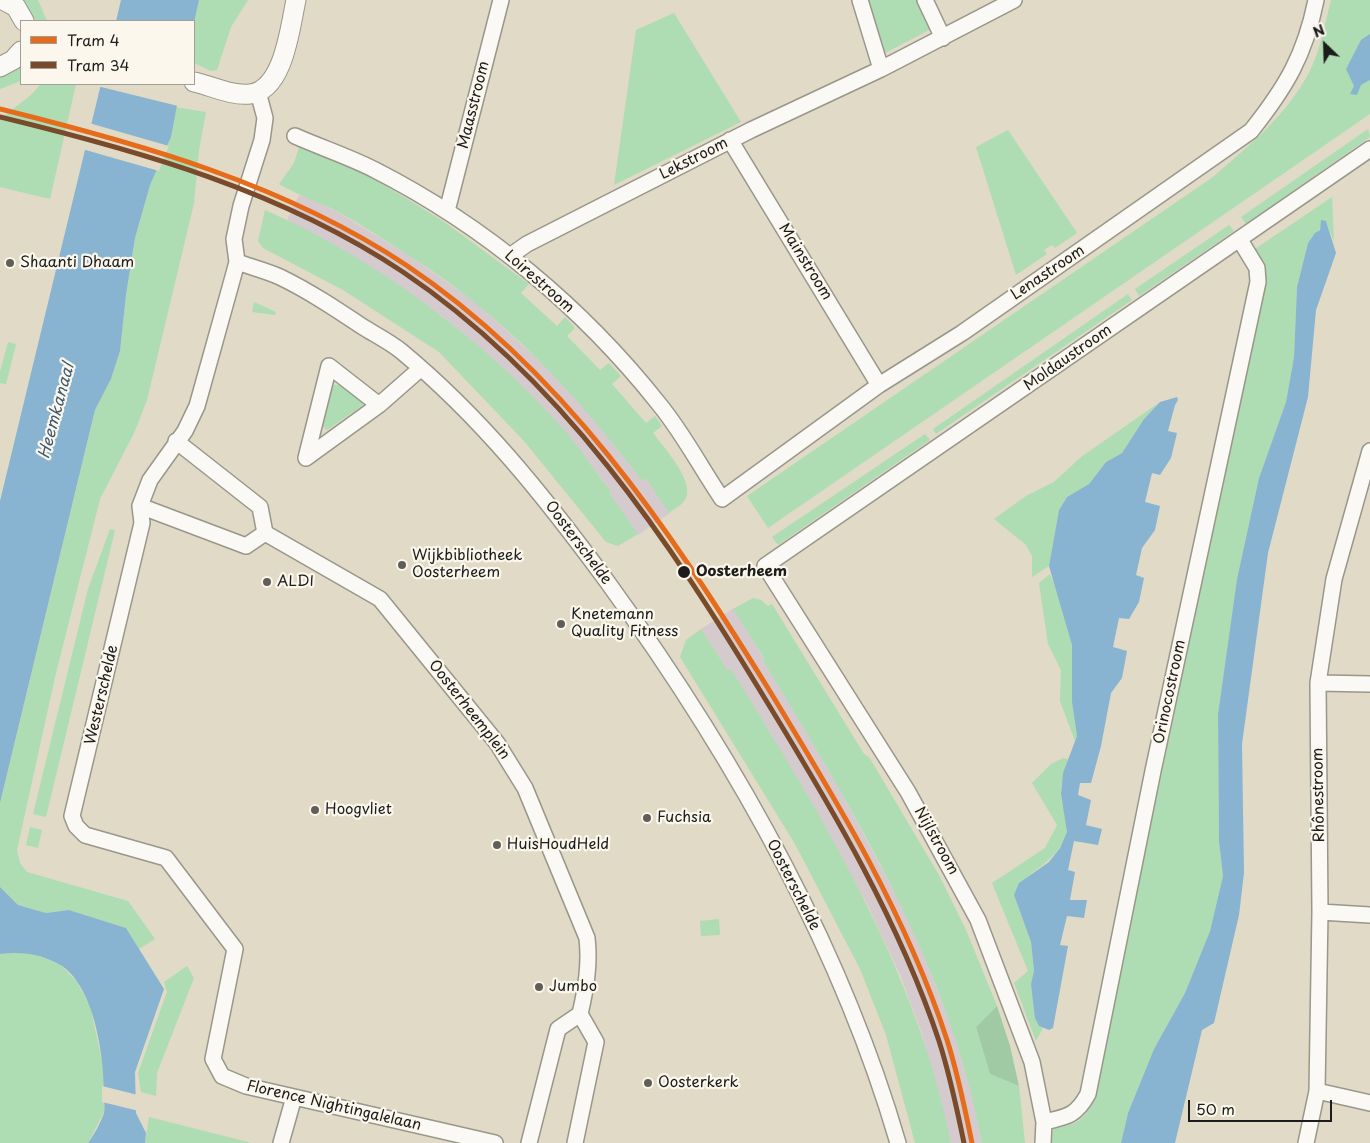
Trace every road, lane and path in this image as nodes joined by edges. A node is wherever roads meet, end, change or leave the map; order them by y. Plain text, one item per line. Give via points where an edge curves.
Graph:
1 (3, 0) edge
2 (296, 0) edge
3 (501, 0) edge
4 (860, 0) edge
5 (925, 0) edge
6 (1014, 0) edge
7 (1316, 0) edge
8 (23, 20) edge
9 (943, 38) junction
10 (20, 52) edge
11 (0, 66) edge
12 (881, 69) junction
13 (201, 84) edge
14 (258, 92) junction
15 (295, 136) dead end
16 (730, 140) junction
17 (1370, 149) edge
18 (447, 211) junction
19 (1240, 240) junction
20 (510, 256) junction
21 (237, 262) junction
22 (420, 369) junction
23 (880, 385) junction
24 (379, 405) junction
25 (176, 441) junction
26 (1370, 451) edge
27 (1367, 474) edge
28 (722, 499) joint
29 (140, 506) junction
30 (265, 533) junction
31 (765, 566) joint
32 (1318, 682) junction
33 (1370, 684) edge
34 (1320, 912) junction
35 (1370, 914) edge
36 (580, 1014) junction
37 (213, 1059) joint
38 (1317, 1091) junction
39 (294, 1097) junction
40 (1370, 1103) edge
41 (1044, 1122) junction
42 (281, 1143) edge
43 (495, 1143) edge
44 (529, 1143) edge
45 (574, 1143) edge
46 (898, 1143) edge
47 (1043, 1143) edge
48 (1306, 1143) edge

1 - 8 street via 16,7
2 - 14 street via 277,75
3 - 18 street, Maasstroom
4 - 12 street
5 - 9 street
6 - 9 street, Lekstroom
7 - 23 street, Lenastroom via 1310,31 1296,65 1279,96 1251,131 962,333
9 - 12 street, Lekstroom
10 - 11 street
12 - 16 street, Lekstroom
13 - 14 street via 236,93
14 - 21 street via 265,118 262,140 234,238
15 - 18 street, Loirestroom via 375,170
16 - 20 street, Lekstroom via 527,244
16 - 23 street, Mainstroom
17 - 19 street, Moldaustroom
18 - 20 street, Loirestroom
19 - 31 street, Moldaustroom
19 - 41 street, Orinocostroom via 1257,268 1258,282 1088,1094 1080,1109 1065,1118
20 - 28 street, Loirestroom via 567,305 660,405
21 - 22 street, Oosterschelde via 278,276 319,299 400,350
21 - 25 street, Westerschelde via 197,406 185,431
22 - 24 street
22 - 46 street, Oosterschelde via 474,416 534,484 638,625 699,717 761,822 831,958 863,1039
23 - 28 street, Lenastroom
24 - 24 street via 329,366 306,458 313,453
25 - 29 street, Westerschelde via 150,480
25 - 30 street via 260,507
26 - 27 street, Rhônestroom
27 - 32 street, Rhônestroom via 1334,579
29 - 30 street via 246,546
29 - 37 street, Westerschelde via 142,523 72,816 85,835 166,858 235,950
30 - 36 street, Oosterheemplein via 380,598 498,743 525,788 587,938 587,984
31 - 41 street, Nijlstroom via 908,792 978,920 1032,1062
32 - 33 street
32 - 34 street, Rhônestroom
34 - 35 street
34 - 38 street, Rhônestroom
36 - 44 street via 558,1030
36 - 45 street via 596,1042
37 - 39 street, Florence Nightingalelaan via 222,1076 246,1086
38 - 40 street
38 - 48 street, Rhônestroom
39 - 42 street
39 - 43 street, Florence Nightingalelaan
41 - 47 street, Nijlstroom

